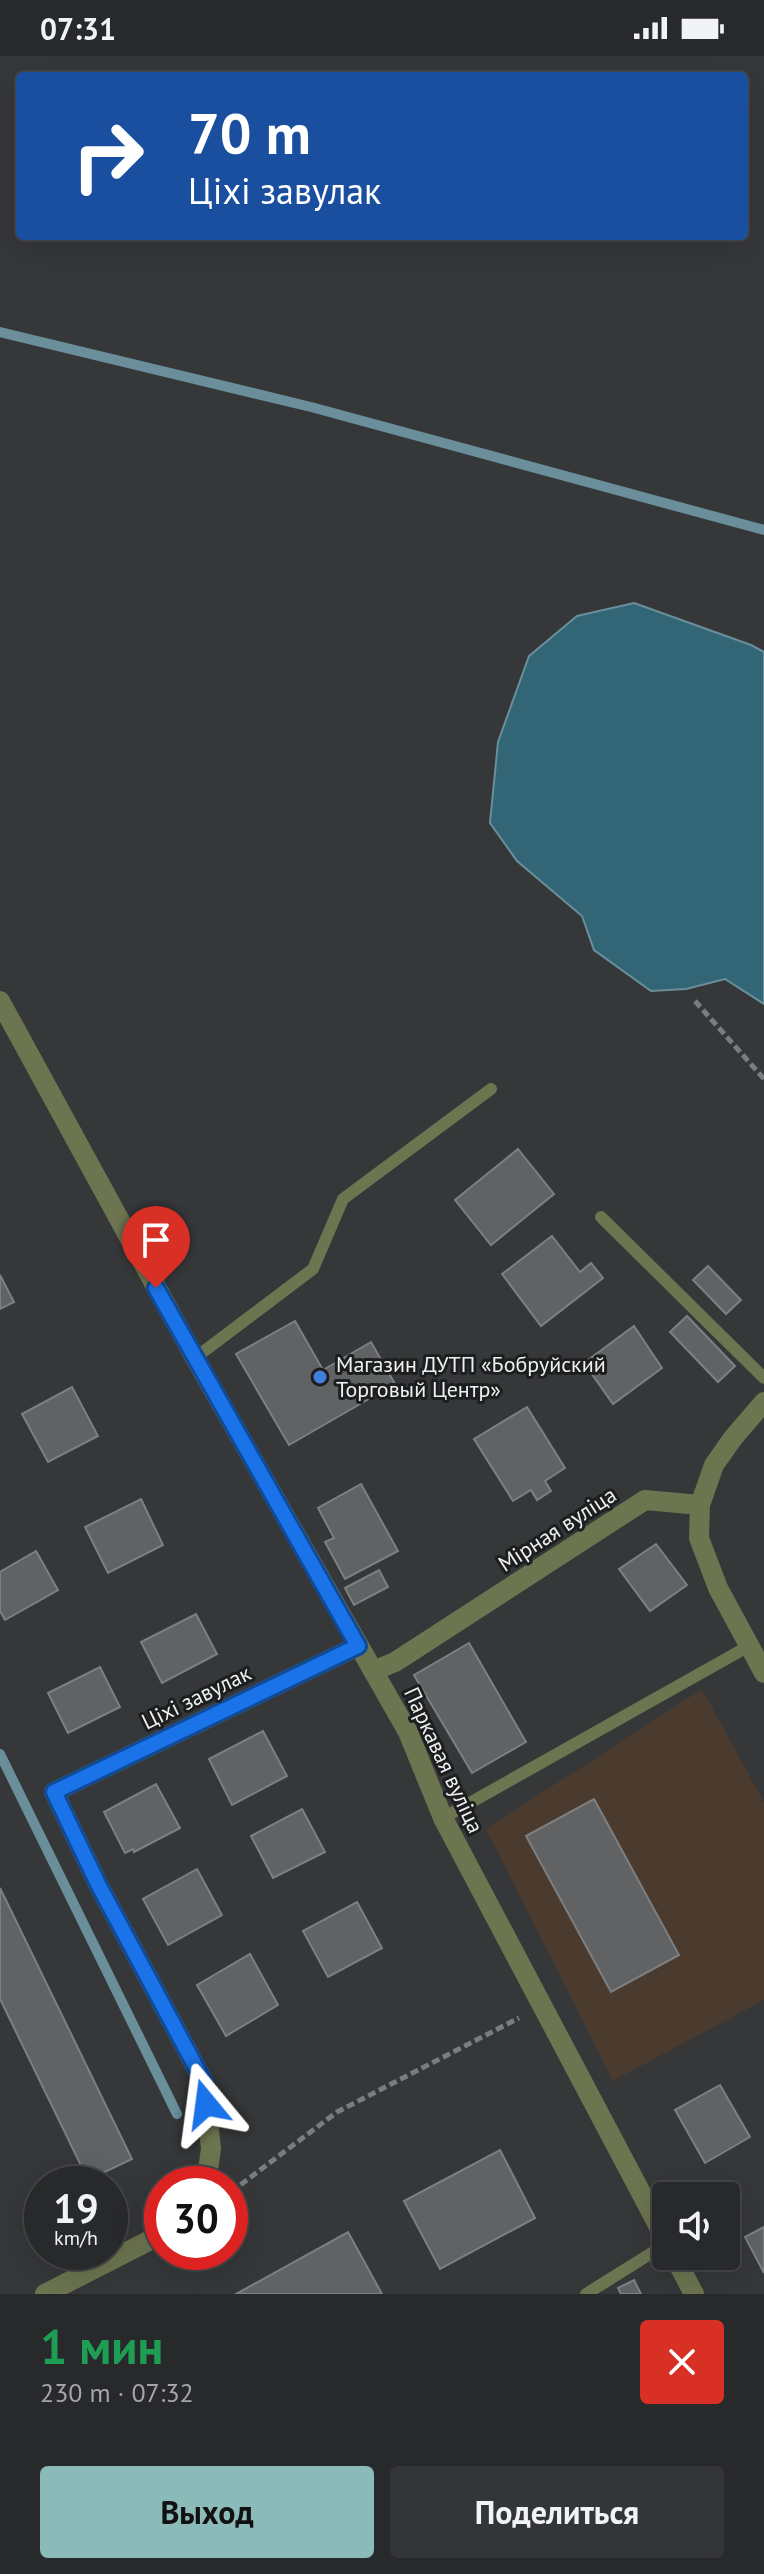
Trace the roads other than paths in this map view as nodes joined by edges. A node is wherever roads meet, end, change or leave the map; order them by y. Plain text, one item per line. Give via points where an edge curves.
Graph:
1 (0, 1001) edge
2 (491, 1089) dead end
3 (601, 1217) dead end
4 (195, 1358) junction
5 (764, 1378) edge
6 (764, 1402) edge
7 (700, 1505) junction
8 (358, 1646) junction
9 (749, 1646) junction
10 (373, 1671) junction
11 (764, 1673) edge
12 (443, 1818) junction
13 (209, 2166) edge
14 (652, 2215) edge
15 (144, 2243) edge
16 (652, 2251) edge
17 (681, 2270) edge
18 (45, 2294) edge
19 (586, 2294) edge
20 (694, 2294) edge

1 - 4 street, Паркавая вуліца
2 - 4 lane via 343,1199 313,1269
3 - 5 lane
4 - 8 street, Паркавая вуліца
6 - 7 street via 714,1465
7 - 9 street via 699,1538
7 - 10 street, Мірная вуліца via 645,1500 395,1662
8 - 10 street, Паркавая вуліца
8 - 13 street, Ціхі завулак via 54,1792 204,2082
9 - 11 street
9 - 12 lane
10 - 12 street, Паркавая вуліца via 408,1732
12 - 14 street, Паркавая вуліца
15 - 18 street
16 - 19 lane
17 - 20 street

